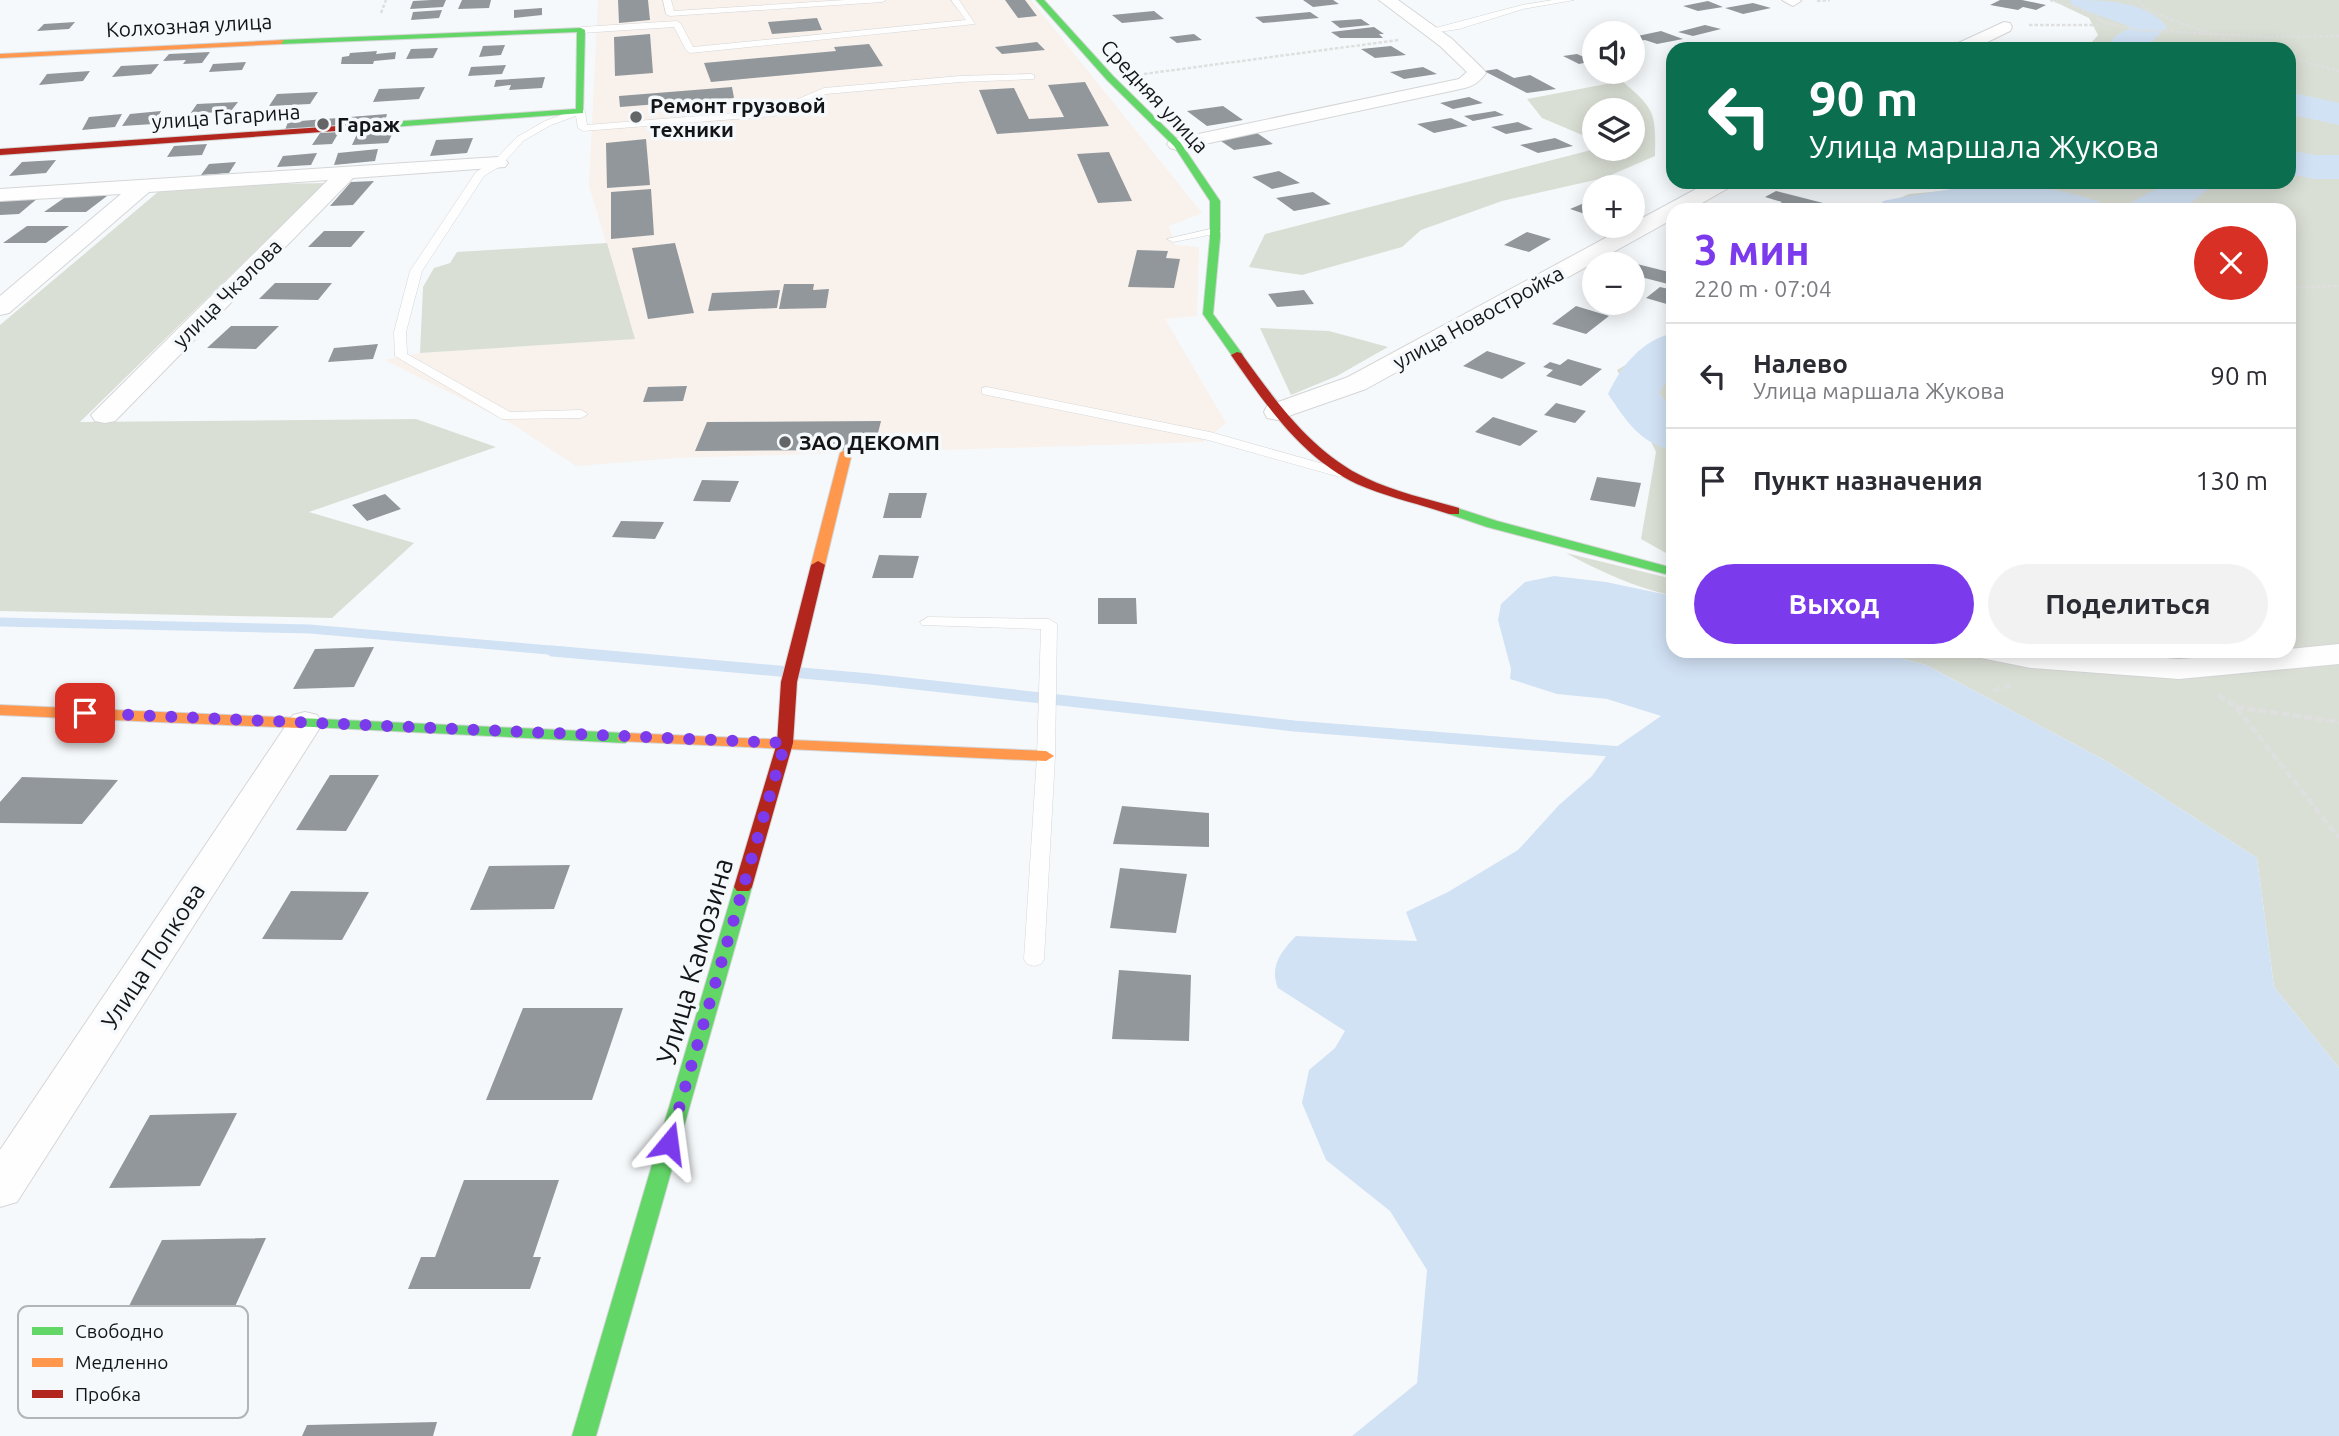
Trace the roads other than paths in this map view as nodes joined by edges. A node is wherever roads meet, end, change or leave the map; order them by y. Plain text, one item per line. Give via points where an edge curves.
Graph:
1 (667, 0) edge
2 (882, 0) edge
3 (955, 0) edge
4 (1040, 0) edge
5 (1387, 0) edge
6 (1570, 0) edge
7 (670, 15) junction
8 (677, 24) junction
9 (2004, 27) road end
10 (581, 30) junction
11 (1435, 32) junction
12 (1974, 42) edge
13 (0, 56) edge
14 (1031, 77) dead end
15 (580, 111) junction
16 (1177, 144) junction
17 (0, 152) edge
18 (498, 163) junction
19 (348, 172) junction
20 (142, 186) junction
21 (1712, 189) edge
22 (0, 195) edge
23 (1686, 203) edge
24 (1666, 214) edge
25 (1215, 231) junction
26 (1172, 239) dead end
27 (0, 308) edge
28 (987, 391) dead end
29 (1277, 412) junction
30 (580, 414) dead end
31 (106, 415) dead end
32 (846, 453) dead end
33 (1353, 477) junction
34 (1666, 570) edge
35 (928, 622) dead end
36 (2339, 654) edge
37 (2031, 658) edge
38 (0, 710) edge
39 (305, 723) junction
40 (785, 743) junction
41 (1046, 756) junction
42 (1034, 959) dead end
43 (0, 1188) edge
44 (583, 1436) edge

1 - 7 lane
2 - 7 lane
3 - 8 lane via 972,22 690,50
4 - 16 street, Средняя улица
5 - 11 street
6 - 11 lane via 1522,7
7 - 8 lane
8 - 10 lane
9 - 12 street
10 - 13 street, Колхозная улица
10 - 15 street
11 - 16 street via 1477,73 1465,83
14 - 15 lane via 824,91 774,113 583,128
15 - 17 street, улица Гагарина
15 - 18 lane via 520,139
16 - 25 street, Средняя улица via 1216,201
18 - 19 street
18 - 30 lane via 480,174 416,271 400,332 401,355 507,416
19 - 20 street
19 - 31 street, улица Чкалова
20 - 22 street
20 - 27 street
21 - 23 street, улица Новостройка
24 - 29 street, улица Новостройка via 1357,383
25 - 26 lane
25 - 29 street, Средняя улица via 1208,314
28 - 33 lane via 1210,436
29 - 33 street, Средняя улица via 1305,443
32 - 40 street, Улица Камозина via 789,682
33 - 34 street, Средняя улица via 1492,524
35 - 41 lane via 1049,624
36 - 37 street via 2179,669
38 - 39 street
39 - 40 street
39 - 43 street, Улица Попкова
40 - 41 street
40 - 44 street, Улица Камозина
41 - 42 lane

